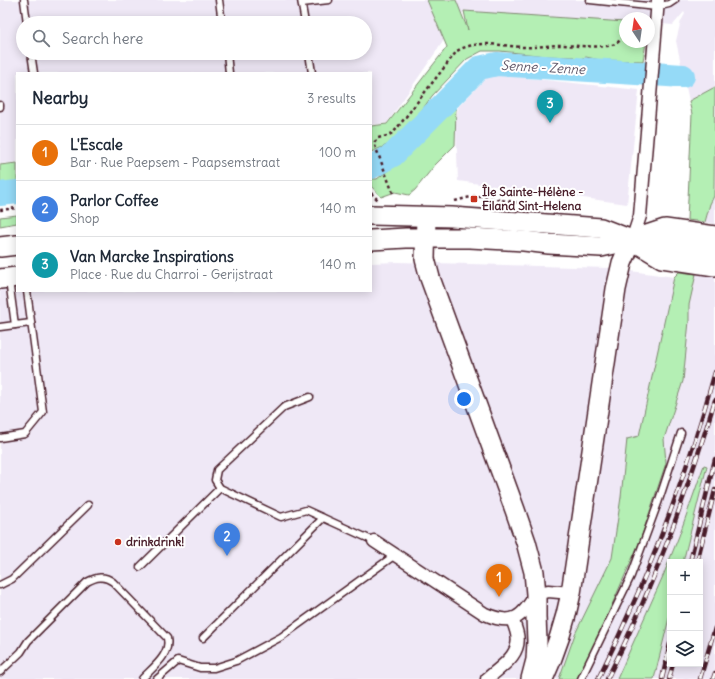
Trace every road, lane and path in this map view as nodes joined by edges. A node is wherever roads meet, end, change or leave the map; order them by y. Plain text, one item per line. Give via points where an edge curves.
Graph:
1 (24, 0) edge
2 (219, 0) edge
3 (329, 0) edge
4 (590, 0) edge
5 (674, 0) edge
6 (302, 2) edge
7 (657, 4) edge
8 (26, 16) edge
9 (221, 16) edge
10 (304, 16) edge
11 (619, 41) edge
12 (32, 60) edge
13 (228, 60) edge
14 (310, 60) edge
15 (34, 72) edge
16 (229, 72) edge
17 (312, 72) edge
18 (393, 193) dead end
19 (16, 208) edge
20 (0, 210) edge
21 (372, 215) edge
22 (426, 217) junction
23 (715, 236) edge
24 (425, 238) junction
25 (372, 240) edge
26 (632, 240) junction
27 (16, 245) edge
28 (0, 247) edge
29 (715, 251) edge
30 (715, 266) edge
31 (8, 278) edge
32 (27, 292) edge
33 (32, 322) junction
34 (14, 325) junction
35 (0, 326) edge
36 (310, 397) dead end
37 (681, 433) dead end
38 (0, 438) edge
39 (220, 488) junction
40 (88, 505) dead end
41 (323, 518) junction
42 (374, 542) joint
43 (395, 555) junction
44 (140, 568) dead end
45 (0, 585) edge
46 (571, 593) junction
47 (536, 594) junction
48 (512, 619) junction
49 (203, 638) dead end
50 (0, 672) edge
51 (142, 679) edge
52 (157, 679) edge
53 (487, 679) edge
54 (531, 679) edge
55 (543, 679) edge
56 (581, 679) edge

1 - 8 lane
2 - 9 lane
3 - 6 lane
4 - 7 lane
5 - 7 lane via 669,4
6 - 10 lane
7 - 26 street via 640,216
11 - 18 path via 615,44 598,46 558,44 523,47 480,44 457,51 394,132 378,138 374,143
12 - 15 lane
13 - 16 lane
14 - 17 lane
19 - 20 path
21 - 22 main road
22 - 24 main road
22 - 26 main road via 601,228
23 - 26 main road via 665,229
24 - 25 main road
24 - 26 main road via 524,240 601,247
24 - 47 main road via 425,259 430,278 526,542 534,572
26 - 29 main road
26 - 30 main road via 662,258
26 - 46 main road via 622,263 616,289
27 - 28 main road
31 - 34 lane
32 - 33 lane
33 - 34 lane
33 - 38 lane via 44,412 25,434
34 - 35 lane
36 - 39 lane via 284,407 217,470 215,480
37 - 56 lane via 631,576
39 - 41 lane via 281,517 306,510
39 - 44 lane
40 - 45 lane via 12,579
41 - 42 lane
41 - 49 lane
42 - 43 street
43 - 48 street via 485,614 498,620
43 - 52 lane via 281,637 236,661 214,668 200,668 178,660
46 - 47 street via 548,591
46 - 55 main road via 554,656
47 - 48 street via 524,612
47 - 54 main road via 537,648
48 - 53 street via 518,635 518,644 513,656
50 - 51 lane via 21,652 28,640 87,582 103,577 113,582 167,638 168,648 165,654

